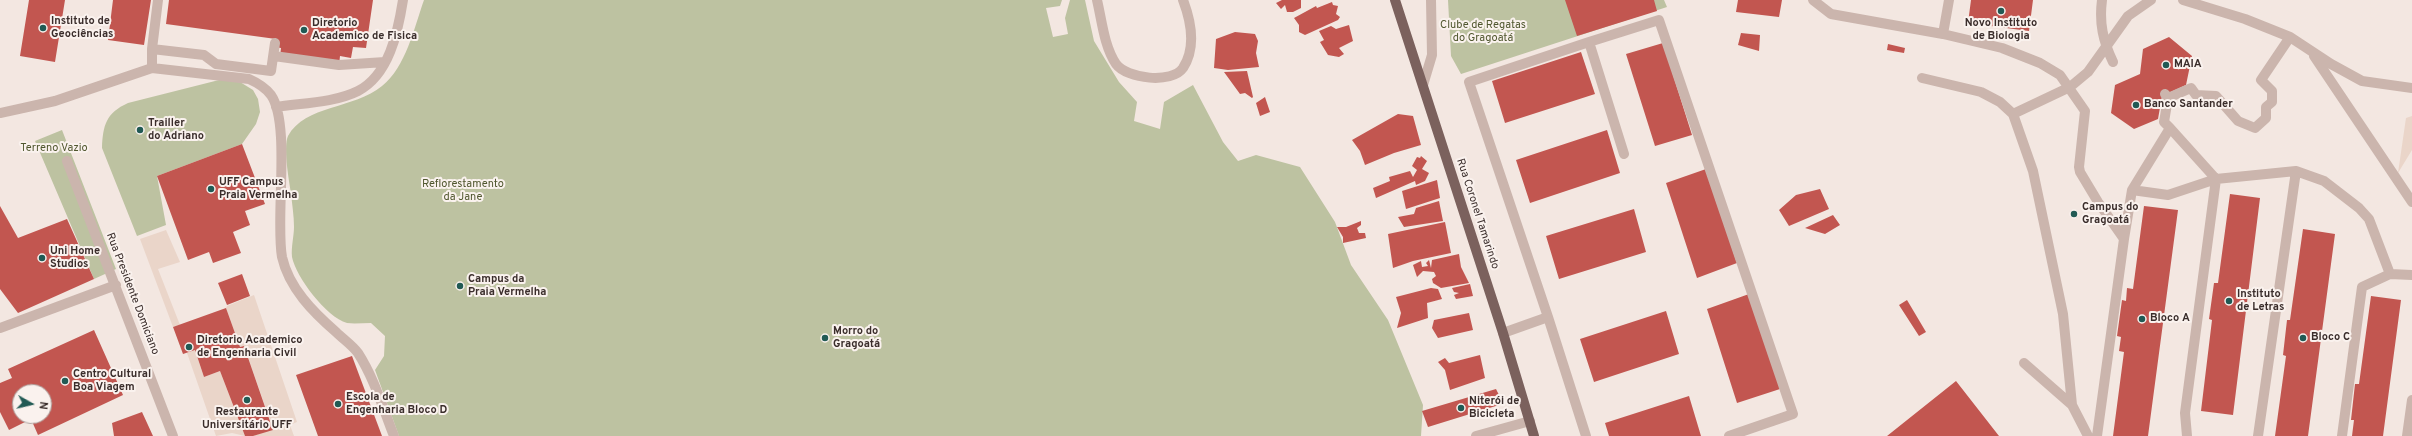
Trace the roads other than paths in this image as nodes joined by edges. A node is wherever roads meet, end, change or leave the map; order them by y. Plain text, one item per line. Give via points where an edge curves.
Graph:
1 (158, 0) edge
2 (403, 0) edge
3 (1097, 0) edge
4 (1184, 0) edge
5 (1395, 0) edge
6 (1431, 0) edge
7 (1813, 0) edge
8 (1949, 0) edge
9 (2102, 0) edge
10 (2151, 0) edge
11 (2183, 0) edge
12 (1943, 34) junction
13 (2290, 37) junction
14 (1589, 42) junction
15 (275, 43) dead end
16 (2105, 46) junction
17 (152, 49) junction
18 (2312, 52) junction
19 (274, 56) junction
20 (385, 62) junction
21 (2113, 62) dead end
22 (152, 68) junction
23 (271, 71) junction
24 (1922, 78) dead end
25 (1423, 86) junction
26 (2070, 87) junction
27 (2412, 88) edge
28 (268, 92) junction
29 (276, 107) junction
30 (0, 113) edge
31 (2013, 114) junction
32 (2170, 128) junction
33 (1624, 154) dead end
34 (67, 161) dead end
35 (2296, 171) junction
36 (2216, 179) junction
37 (2132, 190) junction
38 (2412, 202) edge
39 (2124, 239) junction
40 (2390, 274) junction
41 (2412, 275) edge
42 (116, 285) junction
43 (1548, 317) junction
44 (1, 324) edge
45 (1503, 333) junction
46 (2024, 363) dead end
47 (2412, 400) edge
48 (2072, 404) junction
49 (1530, 421) junction
50 (173, 436) edge
51 (394, 436) edge
52 (1476, 436) edge
53 (1534, 436) edge
54 (1586, 436) edge
55 (1729, 436) edge
56 (2088, 436) edge
57 (2097, 436) edge
58 (2187, 436) edge
59 (2258, 436) edge
60 (2342, 436) edge
61 (2407, 436) edge

1 - 17 street
2 - 20 street via 399,23
3 - 4 street via 1109,52 1118,66 1128,73 1146,78 1171,75 1182,69 1190,53 1191,31
5 - 25 main road, Rua Coronel Tamarindo
6 - 25 street via 1432,56
7 - 12 street via 1831,14
8 - 12 street
9 - 16 street via 2100,17
10 - 16 street via 2128,16
11 - 13 street via 2245,18
12 - 26 street via 2002,48 2040,63 2060,76
13 - 18 street
13 - 32 street via 2261,80 2272,91 2272,102 2266,107 2266,118 2255,128 2238,121 2216,96 2196,95 2191,88 2166,96 2164,122
14 - 33 street
14 - 43 street via 1469,82
14 - 55 street via 1660,20 1793,414
15 - 19 street
16 - 21 street
16 - 26 street via 2088,72
17 - 22 street
17 - 23 street via 204,55 216,64
18 - 27 street via 2362,81
18 - 38 street
19 - 20 street via 338,65
19 - 23 street
20 - 29 street via 375,76 358,91 334,98
22 - 28 street via 249,80 261,85
22 - 30 street via 55,101
23 - 28 street
24 - 31 street via 1980,92 2000,102
25 - 45 main road, Rua Coronel Tamarindo
26 - 31 street
26 - 39 street via 2085,111 2079,169
28 - 29 street
29 - 51 street via 280,131 282,256 289,278 306,302 357,352 372,378
31 - 48 street via 2033,171 2063,314
32 - 36 street
32 - 37 street
34 - 42 street, Rua Presidente Domiciano
35 - 36 street
35 - 40 street via 2324,181 2369,219
35 - 59 street
36 - 37 street via 2168,195
36 - 58 street via 2185,413
37 - 39 street
39 - 57 street
40 - 41 street
40 - 60 street via 2362,287
42 - 44 street
42 - 50 street, Rua Presidente Domiciano
43 - 45 street
43 - 54 street
45 - 49 main road, Rua Coronel Tamarindo
46 - 48 street
47 - 61 street
48 - 56 street
49 - 52 street
49 - 53 main road, Rua Coronel Tamarindo

